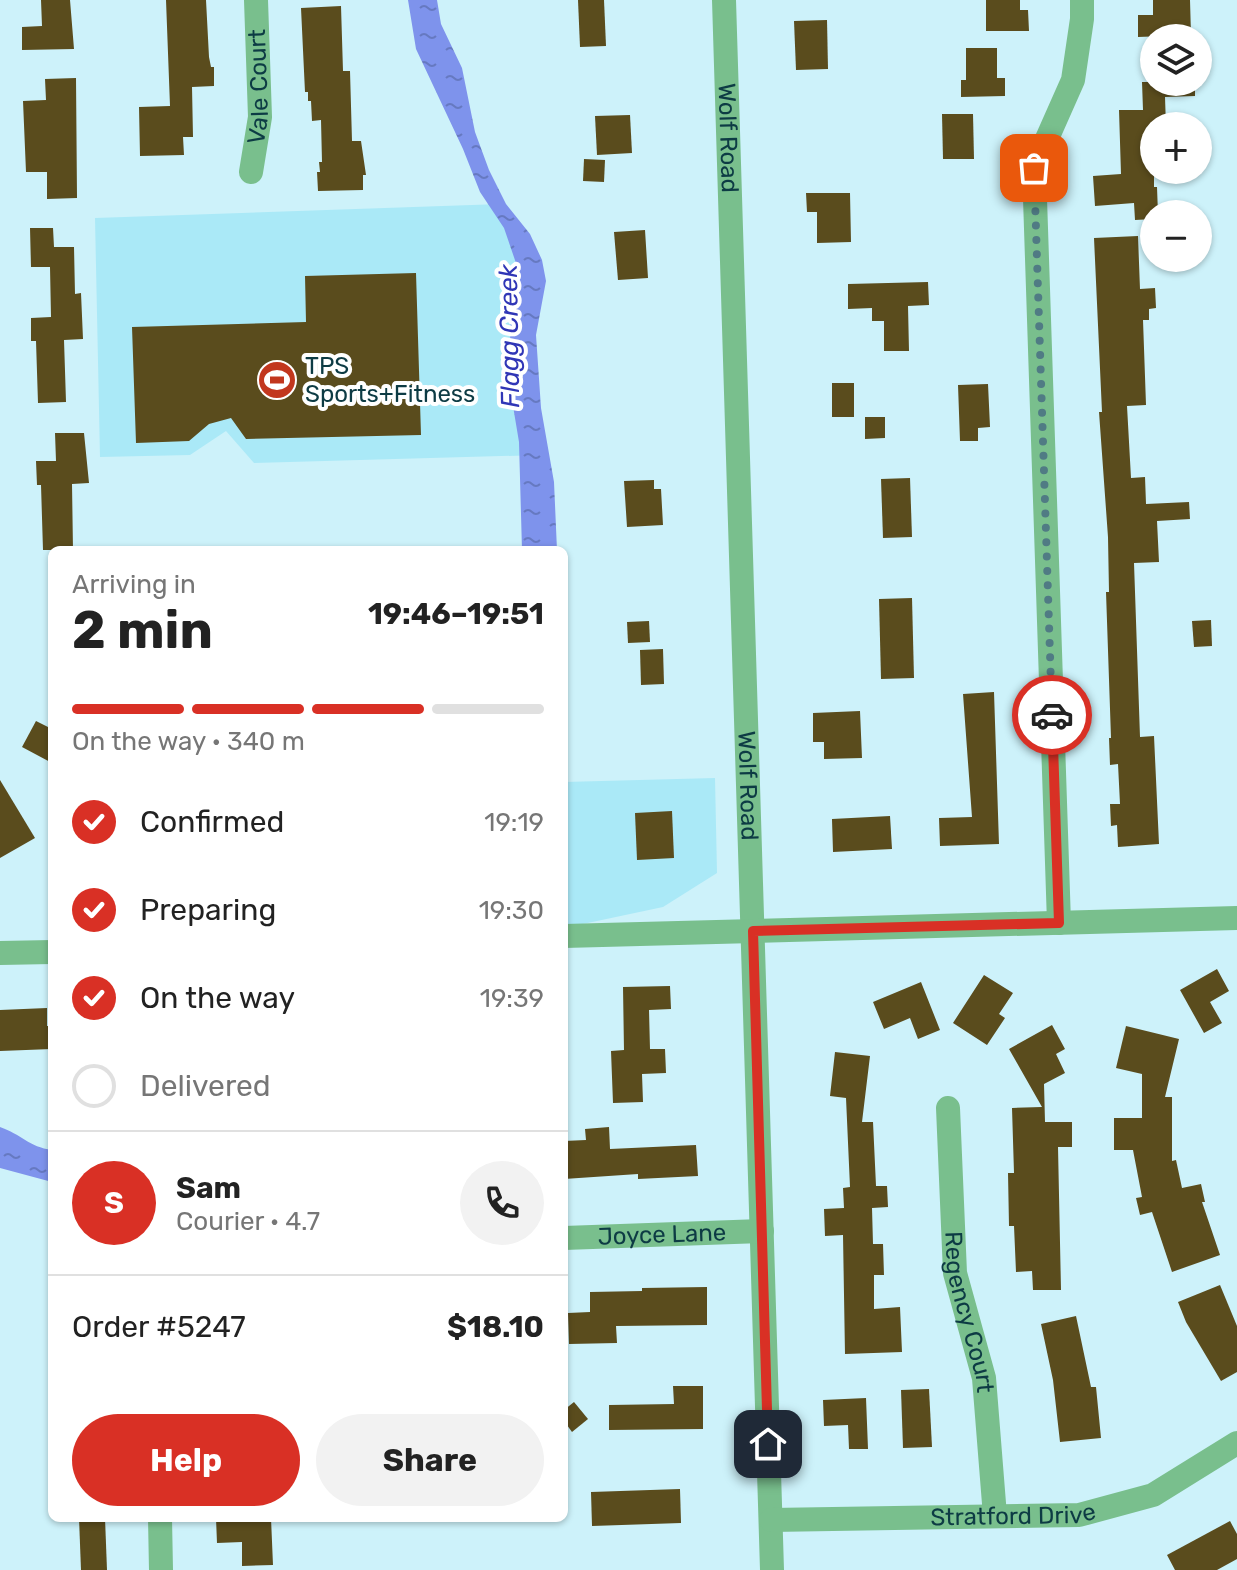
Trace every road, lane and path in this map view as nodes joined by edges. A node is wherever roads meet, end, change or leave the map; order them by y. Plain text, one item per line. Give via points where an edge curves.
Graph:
1 (256, 0) edge
2 (724, 0) edge
3 (1082, 0) edge
4 (251, 172) dead end
5 (1237, 918) edge
6 (1059, 923) junction
7 (753, 931) junction
8 (568, 936) edge
9 (48, 952) edge
10 (0, 953) edge
11 (948, 1108) dead end
12 (762, 1231) junction
13 (568, 1238) edge
14 (1237, 1443) edge
15 (995, 1516) junction
16 (771, 1520) junction
17 (160, 1522) edge
18 (161, 1570) edge
19 (772, 1570) edge

1 - 4 street, Vale Court via 260,117
2 - 7 street, Wolf Road
3 - 6 street via 1073,80 1034,168
5 - 6 street
6 - 7 street
7 - 8 street
7 - 12 street, Wolf Road
9 - 10 street
11 - 15 street, Regency Court via 955,1273 984,1378
12 - 13 street, Joyce Lane
12 - 16 street, Wolf Road
14 - 15 street, Stratford Drive via 1153,1495 1079,1515
15 - 16 street, Stratford Drive
16 - 19 street, Wolf Road
17 - 18 street

